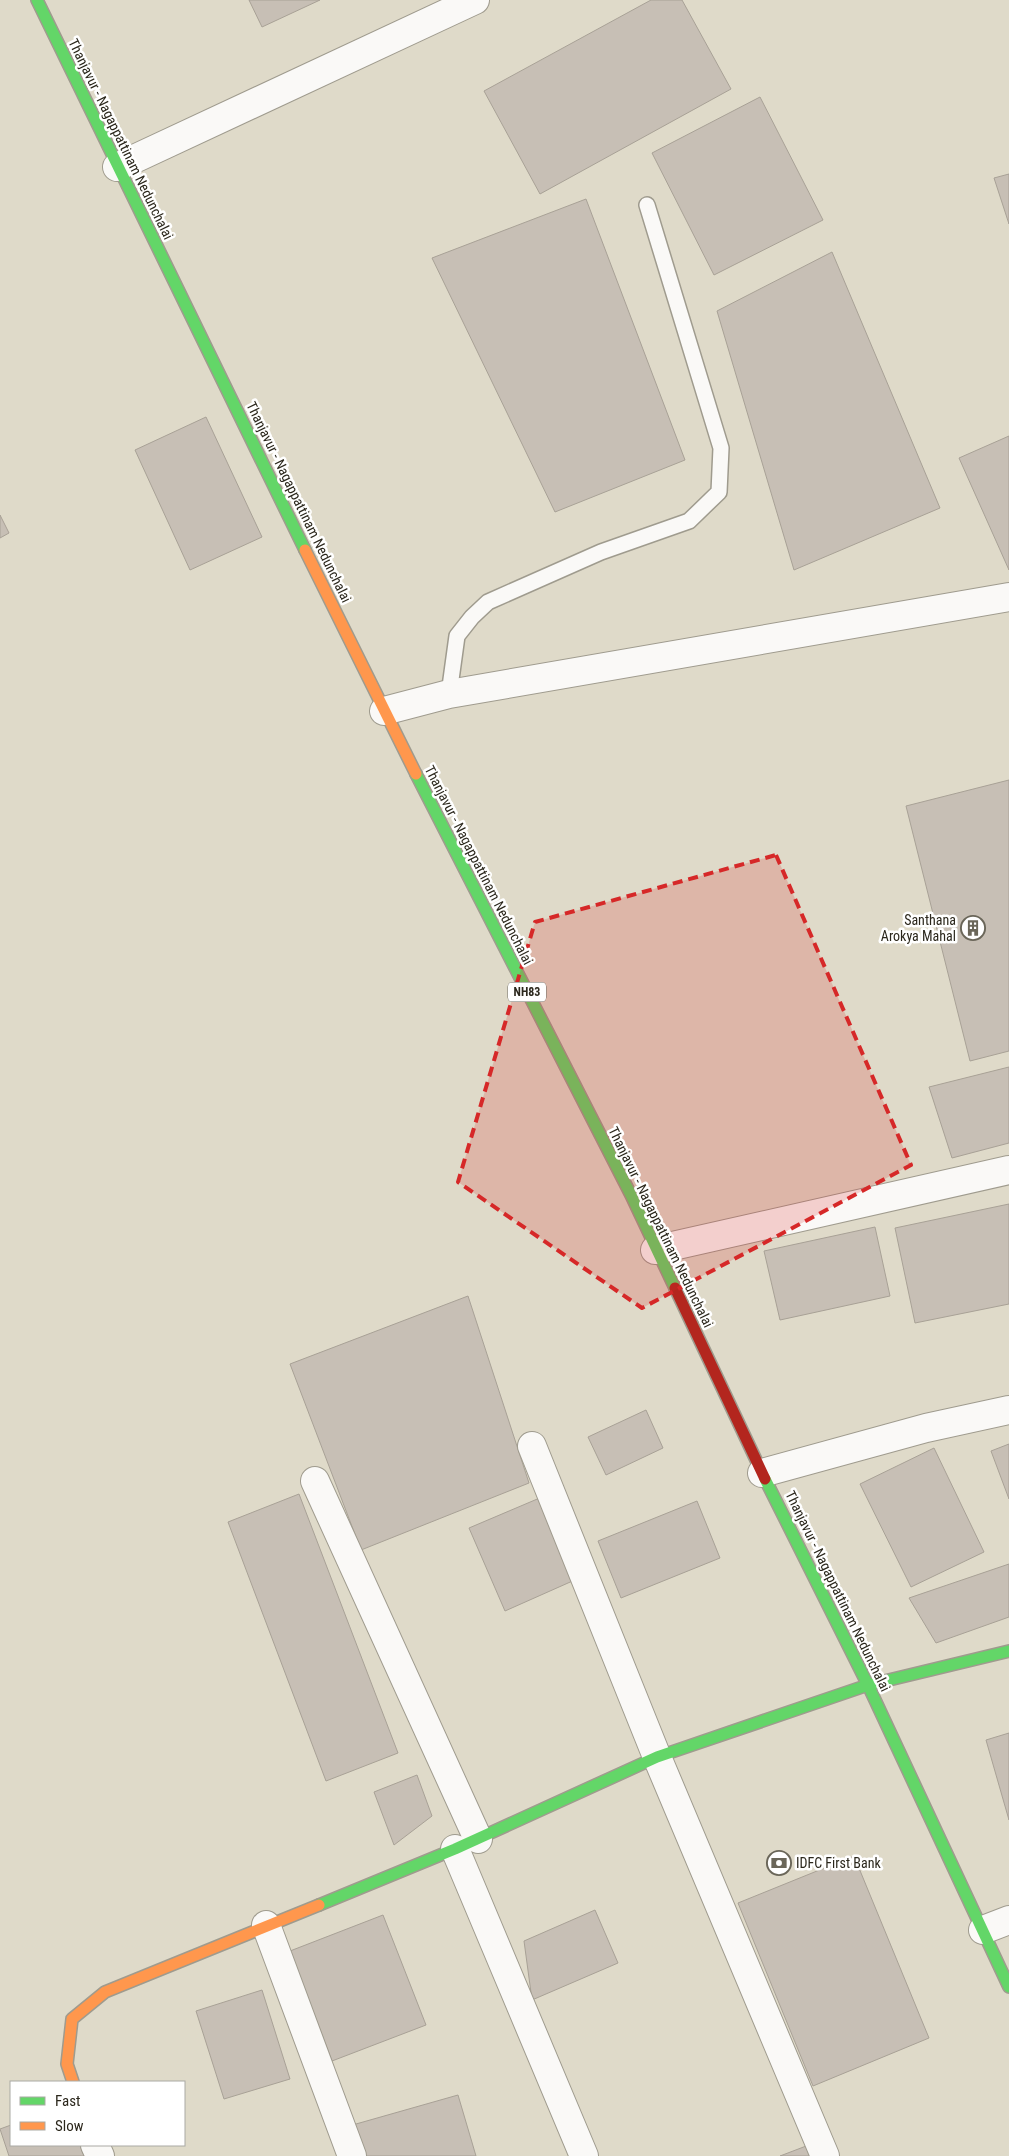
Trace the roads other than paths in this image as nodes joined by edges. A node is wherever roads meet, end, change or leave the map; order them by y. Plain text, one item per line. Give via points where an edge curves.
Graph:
1 (37, 0) edge
2 (475, 0) edge
3 (117, 166) junction
4 (647, 205) dead end
5 (1009, 597) edge
6 (449, 694) junction
7 (384, 710) junction
8 (1009, 1170) edge
9 (655, 1250) junction
10 (1009, 1410) edge
11 (532, 1446) dead end
12 (762, 1474) junction
13 (315, 1481) dead end
14 (1009, 1651) edge
15 (868, 1685) junction
16 (658, 1757) junction
17 (467, 1844) junction
18 (1009, 1920) edge
19 (266, 1924) junction
20 (983, 1930) junction
21 (1009, 1987) edge
22 (73, 2081) edge
23 (352, 2156) edge
24 (584, 2156) edge
25 (825, 2156) edge

1 - 3 main road, Thanjavur - Nagappattinam Nedunchalai / NH83
2 - 3 street
3 - 7 main road, Thanjavur - Nagappattinam Nedunchalai / NH83
4 - 6 lane via 721,448 720,492 689,521 601,552 488,602 457,636
5 - 6 street
6 - 7 street
7 - 9 main road, Thanjavur - Nagappattinam Nedunchalai / NH83 via 631,1195
8 - 9 street
9 - 12 main road, Thanjavur - Nagappattinam Nedunchalai / NH83
10 - 12 street via 926,1428
11 - 16 street
12 - 15 main road, Thanjavur - Nagappattinam Nedunchalai / NH83
13 - 17 street
14 - 15 main road
15 - 16 main road
15 - 20 main road, Thanjavur - Nagappattinam Nedunchalai / NH83
16 - 17 main road
16 - 25 street
17 - 19 main road
17 - 24 street
18 - 20 street
19 - 22 main road via 105,1992 72,2019 68,2064
19 - 23 street
20 - 21 main road, Thanjavur - Nagappattinam Nedunchalai / NH83

